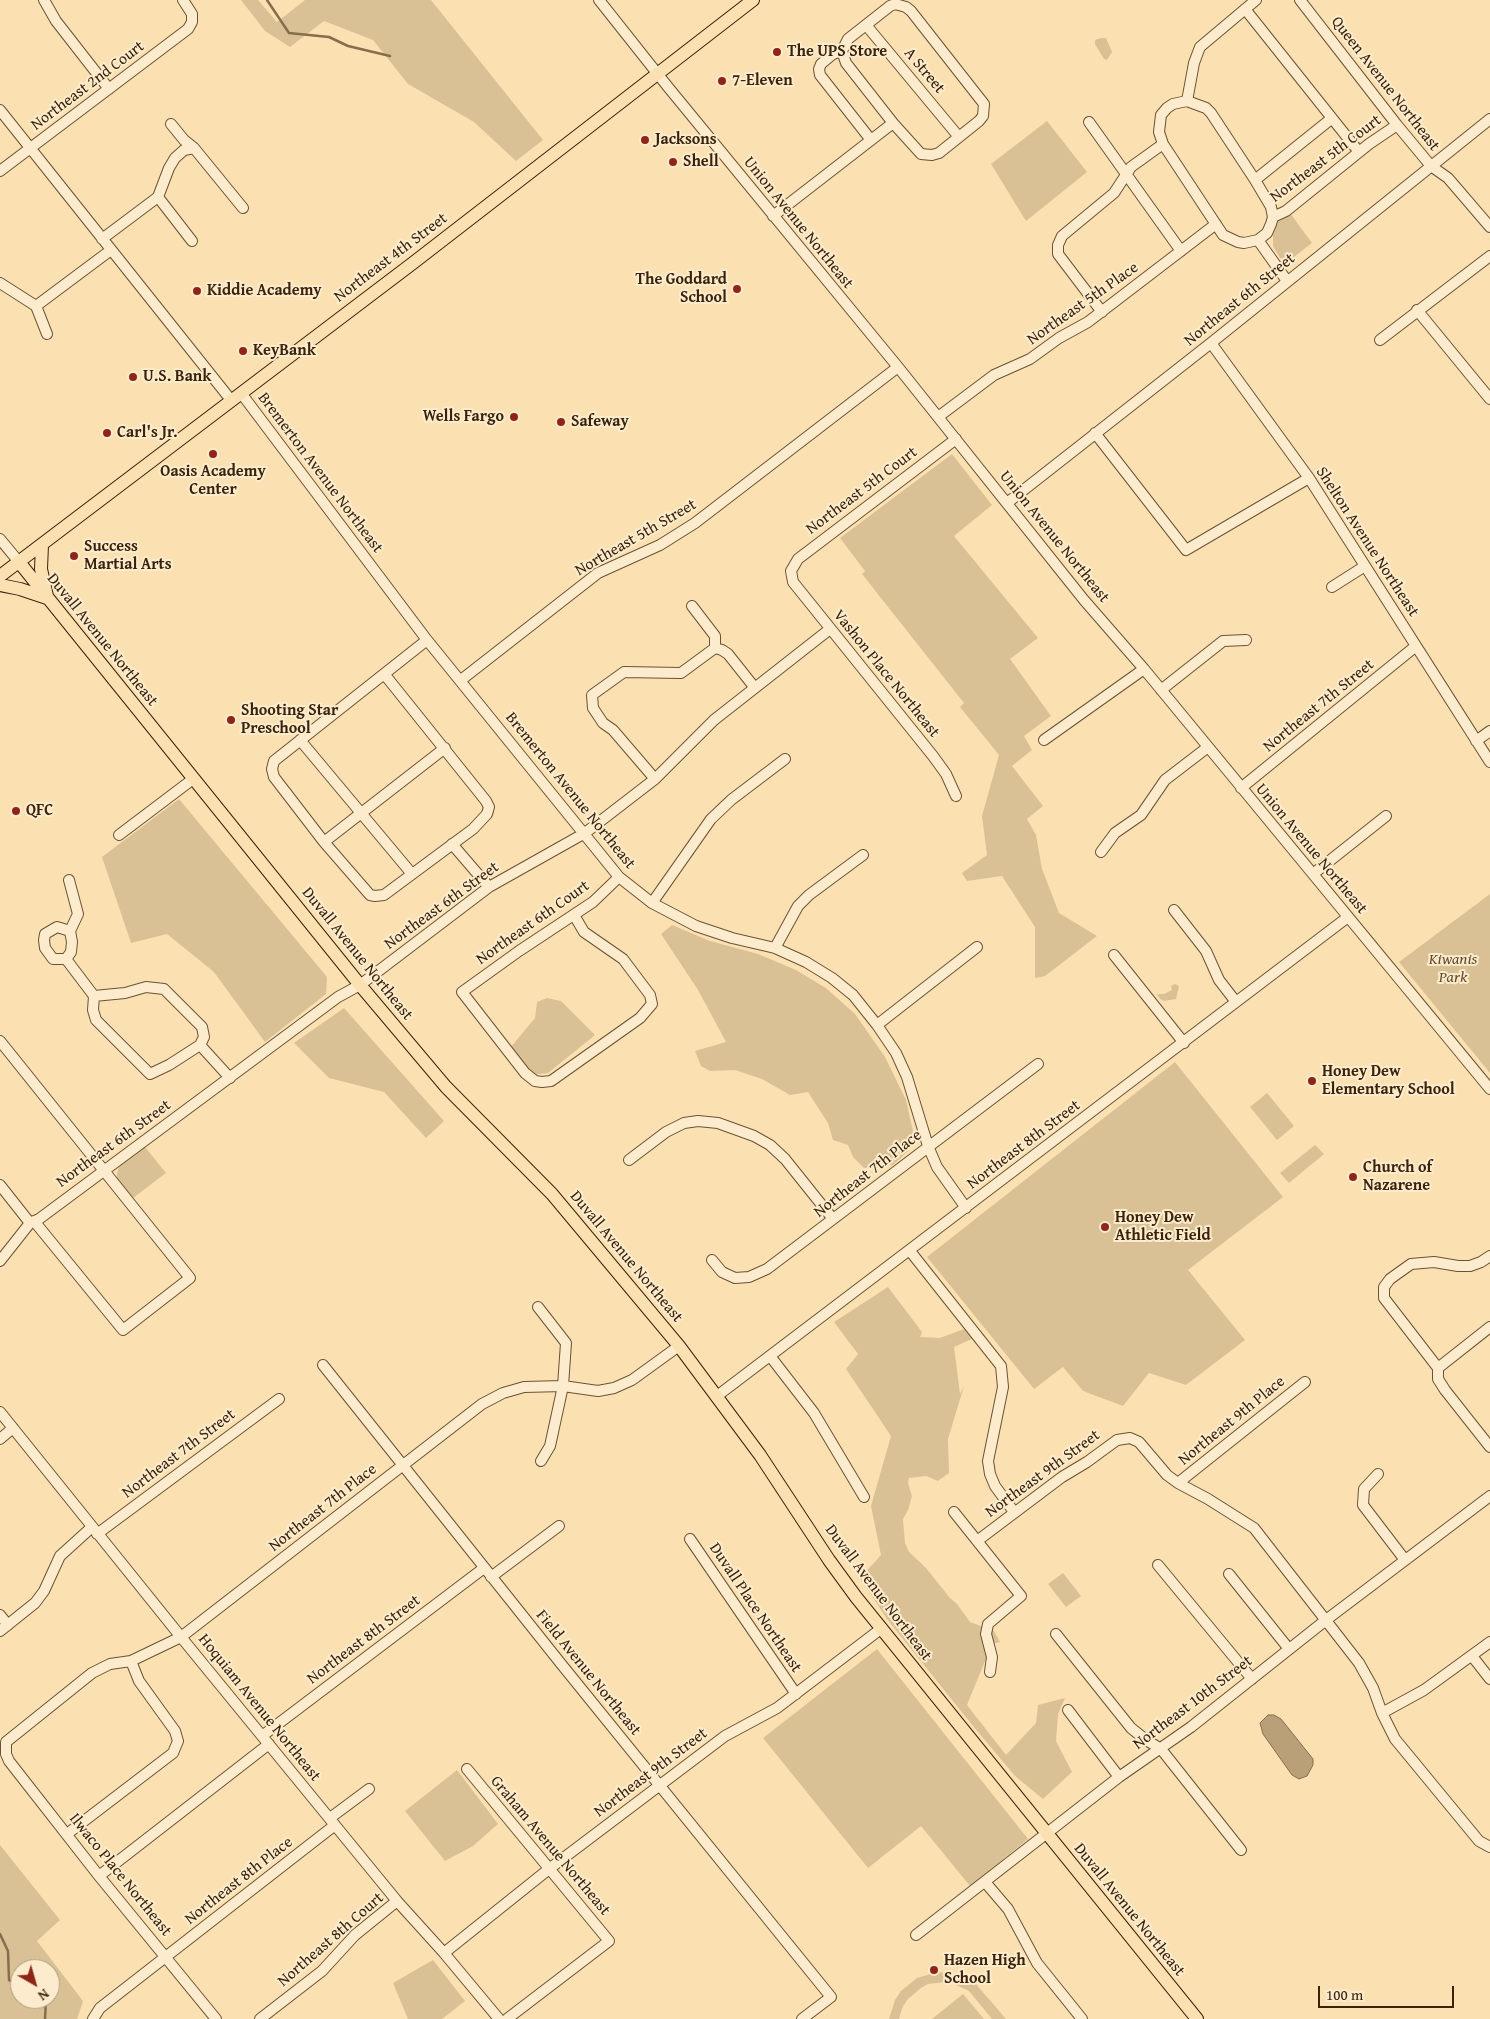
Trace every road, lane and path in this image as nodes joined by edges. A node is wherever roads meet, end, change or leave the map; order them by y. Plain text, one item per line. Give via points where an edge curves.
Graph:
1 (44, 0) edge
2 (183, 0) edge
3 (599, 0) edge
4 (753, 0) edge
5 (1256, 0) edge
6 (1300, 0) edge
7 (1245, 9) junction
8 (866, 25) junction
9 (842, 51) junction
10 (658, 75) junction
11 (108, 89) junction
12 (1187, 101) junction
13 (0, 110) edge
14 (1331, 119) junction
15 (1490, 119) edge
16 (1089, 122) dead end
17 (893, 123) junction
18 (171, 124) dead end
19 (1397, 125) junction
20 (959, 137) junction
21 (871, 140) junction
22 (1162, 144) junction
23 (194, 148) junction
24 (30, 149) junction
25 (1359, 152) junction
26 (1431, 166) junction
27 (0, 170) edge
28 (1126, 175) junction
29 (1255, 180) junction
30 (158, 197) junction
31 (243, 208) dead end
32 (774, 216) junction
33 (1273, 217) junction
34 (1216, 224) junction
35 (1490, 227) edge
36 (102, 239) junction
37 (1258, 240) junction
38 (192, 241) dead end
39 (111, 250) junction
40 (1181, 251) junction
41 (1490, 256) edge
42 (1287, 281) junction
43 (0, 283) edge
44 (36, 306) junction
45 (1417, 310) junction
46 (1102, 312) junction
47 (47, 334) dead end
48 (1380, 340) dead end
49 (1211, 343) junction
50 (898, 367) junction
51 (236, 397) junction
52 (1490, 398) edge
53 (938, 417) junction
54 (1094, 434) junction
55 (956, 439) junction
56 (1309, 478) junction
57 (1007, 503) junction
58 (0, 539) edge
59 (42, 545) junction
60 (19, 562) junction
61 (1365, 566) junction
62 (792, 571) joint
63 (0, 576) edge
64 (0, 585) edge
65 (1332, 587) dead end
66 (47, 598) junction
67 (692, 606) dead end
68 (830, 629) junction
69 (427, 640) junction
70 (1246, 640) dead end
71 (1416, 646) junction
72 (715, 648) junction
73 (1144, 669) junction
74 (385, 674) junction
75 (461, 680) junction
76 (755, 688) junction
77 (1161, 690) junction
78 (1490, 731) edge
79 (300, 740) junction
80 (1044, 740) dead end
81 (1476, 741) junction
82 (1208, 747) junction
83 (445, 748) junction
84 (785, 759) dead end
85 (1490, 762) edge
86 (193, 779) junction
87 (655, 780) junction
88 (1241, 788) junction
89 (956, 796) dead end
90 (361, 813) junction
91 (1386, 816) dead end
92 (585, 833) junction
93 (119, 835) dead end
94 (324, 842) junction
95 (452, 844) junction
96 (1101, 852) dead end
97 (863, 855) dead end
98 (412, 874) junction
99 (1313, 874) junction
100 (619, 877) junction
101 (69, 880) dead end
102 (489, 887) junction
103 (652, 903) junction
104 (1174, 910) dead end
105 (574, 914) junction
106 (1348, 917) junction
107 (70, 931) junction
108 (977, 947) dead end
109 (775, 948) junction
110 (1114, 954) dead end
111 (66, 960) junction
112 (360, 985) junction
113 (94, 996) junction
114 (1236, 1002) junction
115 (877, 1025) junction
116 (0, 1041) edge
117 (1184, 1043) junction
118 (200, 1045) junction
119 (1038, 1064) dead end
120 (230, 1078) junction
121 (1490, 1089) edge
122 (928, 1146) junction
123 (629, 1160) dead end
124 (104, 1169) junction
125 (0, 1185) edge
126 (966, 1208) junction
127 (834, 1219) junction
128 (32, 1222) junction
129 (910, 1251) junction
130 (1490, 1256) edge
131 (712, 1260) dead end
132 (0, 1261) edge
133 (538, 1307) dead end
134 (1490, 1327) edge
135 (679, 1346) junction
136 (770, 1356) junction
137 (324, 1365) dead end
138 (1438, 1368) junction
139 (1305, 1382) dead end
140 (563, 1386) junction
141 (718, 1396) junction
142 (279, 1399) dead end
143 (0, 1412) edge
144 (13, 1428) junction
145 (0, 1439) edge
146 (1490, 1447) edge
147 (541, 1461) dead end
148 (402, 1466) junction
149 (1378, 1474) dead end
150 (1178, 1483) junction
151 (1490, 1496) edge
152 (864, 1497) dead end
153 (954, 1512) dead end
154 (1014, 1512) junction
155 (559, 1526) dead end
156 (95, 1530) junction
157 (690, 1539) dead end
158 (977, 1541) junction
159 (1405, 1560) junction
160 (1158, 1565) dead end
161 (484, 1568) junction
162 (1229, 1574) dead end
163 (491, 1577) junction
164 (0, 1616) edge
165 (1326, 1620) junction
166 (4, 1628) edge
167 (882, 1628) junction
168 (1056, 1634) dead end
169 (181, 1637) junction
170 (1490, 1642) edge
171 (1289, 1649) junction
172 (1472, 1656) junction
173 (131, 1661) junction
174 (990, 1672) dead end
175 (1252, 1679) junction
176 (1490, 1679) edge
177 (796, 1694) junction
178 (1068, 1710) dead end
179 (1382, 1713) junction
180 (265, 1740) junction
181 (5, 1748) joint
182 (1161, 1749) junction
183 (467, 1770) dead end
184 (1119, 1777) junction
185 (660, 1785) junction
186 (368, 1789) dead end
187 (332, 1822) junction
188 (1047, 1833) junction
189 (67, 1834) junction
190 (1489, 1847) edge
191 (1241, 1850) dead end
192 (549, 1869) junction
193 (99, 1876) junction
194 (985, 1882) junction
195 (397, 1901) junction
196 (916, 1935) dead end
197 (444, 1953) junction
198 (166, 1956) junction
199 (93, 2019) edge
200 (216, 2019) edge
201 (260, 2019) edge
202 (499, 2019) edge
203 (507, 2019) edge
204 (802, 2019) edge
205 (1082, 2019) edge
206 (1196, 2019) edge

1 - 11 street via 56,21
2 - 11 street, Northeast 2nd Court via 190,9 192,22 188,29
3 - 10 street, Union Avenue Northeast
4 - 10 main road, Northeast 4th Street
5 - 7 street
6 - 19 street, Queen Avenue Northeast
7 - 12 street via 1200,48
7 - 14 street
8 - 9 street via 848,39
8 - 20 street, A Street
8 - 20 street via 895,4 911,12 982,100 984,110 979,120
9 - 17 street via 846,63
9 - 21 street via 821,64 820,75
10 - 32 street, Union Avenue Northeast
10 - 51 main road, Northeast 4th Street
11 - 24 street, Northeast 2nd Court
12 - 22 street via 1173,104 1161,115 1159,132
12 - 29 street via 1211,113
13 - 24 street, Bremerton Avenue Northeast
14 - 25 street
14 - 29 street
15 - 26 street, Northeast 6th Street
16 - 28 street
17 - 20 street via 917,151 926,155 939,153
17 - 21 street
18 - 23 street
19 - 25 street, Northeast 5th Court
19 - 26 street, Queen Avenue Northeast
21 - 32 street
22 - 28 street via 1138,161
22 - 34 street
23 - 30 street via 184,150 175,158
23 - 31 street
24 - 27 street, Northeast 2nd Court
24 - 36 street, Bremerton Avenue Northeast
25 - 33 street, Northeast 5th Court via 1286,211
26 - 35 street, Queen Avenue Northeast via 1448,178
26 - 42 street, Northeast 6th Street
28 - 40 street
28 - 46 street via 1114,194 1062,236 1058,245 1058,254
29 - 33 street via 1271,207
30 - 36 street
30 - 38 street
32 - 50 street, Union Avenue Northeast
33 - 37 street via 1267,233
34 - 37 street via 1223,235 1238,242
34 - 40 street, Northeast 5th Place
36 - 39 street, Bremerton Avenue Northeast
37 - 42 street
39 - 44 street
39 - 51 street, Bremerton Avenue Northeast
40 - 46 street, Northeast 5th Place
41 - 45 street
42 - 49 street, Northeast 6th Street
43 - 44 street
44 - 47 street
45 - 48 street
45 - 52 street
46 - 53 street, Northeast 5th Place via 1030,359 994,375
49 - 54 street, Northeast 6th Street
49 - 56 street, Shelton Avenue Northeast
50 - 53 street, Union Avenue Northeast
50 - 75 street, Northeast 5th Street via 695,523 660,545 598,573
51 - 59 main road, Northeast 4th Street
51 - 69 street, Bremerton Avenue Northeast
53 - 55 street, Union Avenue Northeast
54 - 56 street via 1186,550
54 - 57 street, Northeast 6th Street
55 - 57 street, Union Avenue Northeast
55 - 62 street, Northeast 5th Court via 798,558
56 - 61 street, Shelton Avenue Northeast
57 - 73 street, Union Avenue Northeast
58 - 60 street, Duvall Avenue Northeast
59 - 60 main road, Northeast 4th Street
59 - 66 main road via 41,569
60 - 63 main road, Northeast 4th Street
60 - 66 main road, Duvall Avenue Northeast
61 - 65 street
61 - 71 street, Shelton Avenue Northeast
62 - 68 street, Vashon Place Northeast via 793,582
64 - 66 main road
66 - 86 main road, Duvall Avenue Northeast
67 - 72 street via 715,636
68 - 76 street, Northeast 6th Street
68 - 89 street, Vashon Place Northeast via 933,756
69 - 74 street
69 - 75 street, Bremerton Avenue Northeast
70 - 77 street via 1223,641
71 - 81 street, Shelton Avenue Northeast
71 - 88 street, Northeast 7th Street
72 - 76 street via 728,654
72 - 87 street via 681,673 624,672 592,695 593,708 603,723 613,730
73 - 77 street, Union Avenue Northeast
73 - 80 street
74 - 79 street
74 - 83 street
75 - 92 street, Bremerton Avenue Northeast
76 - 87 street, Northeast 6th Street via 714,720
77 - 82 street, Union Avenue Northeast
78 - 81 street
79 - 90 street
79 - 94 street via 274,761 272,769 274,777
81 - 85 street, Shelton Avenue Northeast
82 - 88 street, Union Avenue Northeast
82 - 96 street via 1165,780 1141,815 1115,833
83 - 90 street
83 - 95 street via 489,807 482,821
84 - 103 street via 711,819
86 - 93 street
86 - 112 main road, Duvall Avenue Northeast
87 - 92 street, Northeast 6th Street
88 - 99 street, Union Avenue Northeast
90 - 94 street
90 - 98 street
91 - 99 street
92 - 100 street, Bremerton Avenue Northeast
92 - 102 street, Northeast 6th Street
94 - 98 street via 370,895 384,895
95 - 98 street
95 - 102 street
97 - 109 street via 798,906
99 - 106 street, Union Avenue Northeast
100 - 103 street, Bremerton Avenue Northeast
100 - 105 street, Northeast 6th Court via 593,902
101 - 107 street via 78,914
102 - 112 street, Northeast 6th Street
103 - 109 street, Bremerton Avenue Northeast via 696,926
104 - 114 street via 1206,951 1219,980
105 - 105 street, Northeast 6th Court via 462,992 525,1073 535,1081 551,1081 640,1018 652,1004 650,995 623,959 584,932
106 - 114 street, Northeast 8th Street
106 - 121 street, Union Avenue Northeast
107 - 111 street via 71,952
107 - 111 street via 57,926 45,934 44,940 45,948 53,959
108 - 115 street
109 - 115 street, Bremerton Avenue Northeast via 832,978 852,995
110 - 117 street
111 - 113 street
112 - 120 street, Northeast 6th Street via 338,996
112 - 135 main road, Duvall Avenue Northeast via 446,1087 552,1194
113 - 118 street via 146,987 164,989 202,1027 204,1037
113 - 118 street via 96,1020 150,1074
114 - 117 street, Northeast 8th Street
115 - 122 street, Bremerton Avenue Northeast via 907,1077
116 - 124 street
117 - 126 street, Northeast 8th Street
118 - 120 street
119 - 122 street, Northeast 7th Place
120 - 124 street, Northeast 6th Street
122 - 126 street, Bremerton Avenue Northeast via 937,1168
122 - 127 street, Northeast 7th Place
123 - 127 street via 666,1132 684,1124 698,1121 718,1123 770,1145 786,1159
124 - 128 street, Northeast 6th Street
124 - 128 street via 190,1278 123,1330
125 - 128 street
126 - 129 street, Northeast 8th Street
127 - 131 street, Northeast 7th Place via 767,1270 749,1277 735,1278 722,1272
128 - 132 street, Northeast 6th Street
129 - 136 street, Northeast 8th Street
129 - 154 street via 1001,1366 1004,1387 988,1461 995,1486
130 - 138 street via 1470,1266 1434,1262 1411,1264 1384,1287 1384,1298
133 - 140 street via 566,1343
134 - 138 street
135 - 140 street, Northeast 7th Place via 632,1380 614,1388 598,1390
135 - 141 main road, Duvall Avenue Northeast
136 - 141 street, Northeast 8th Street
136 - 152 street via 814,1413
137 - 148 street, Field Avenue Northeast
138 - 146 street via 1438,1379 1445,1390
139 - 150 street, Northeast 9th Place
140 - 147 street via 550,1446
140 - 148 street, Northeast 7th Place via 524,1387 503,1393 482,1404
141 - 167 main road, Duvall Avenue Northeast via 829,1560
142 - 156 street, Northeast 7th Street
143 - 144 street, Hoquiam Avenue Northeast
144 - 145 street
144 - 156 street, Hoquiam Avenue Northeast
148 - 161 street, Field Avenue Northeast
148 - 169 street, Northeast 7th Place
149 - 159 street via 1364,1489 1363,1505
150 - 154 street, Northeast 9th Street via 1139,1442 1130,1438 1117,1440
150 - 165 street via 1254,1528
151 - 159 street, Northeast 10th Street
153 - 158 street
154 - 158 street, Northeast 9th Street
155 - 163 street
156 - 166 street, Northeast 7th Street via 60,1556 35,1603
156 - 169 street, Hoquiam Avenue Northeast
157 - 177 street, Duvall Place Northeast
158 - 174 street via 1021,1596 988,1624 986,1634 992,1657
159 - 165 street, Northeast 10th Street
160 - 175 street
161 - 163 street, Field Avenue Northeast
161 - 180 street, Northeast 8th Street
162 - 171 street
163 - 185 street, Field Avenue Northeast
164 - 166 street
165 - 171 street, Northeast 10th Street
165 - 179 street via 1359,1664
167 - 177 street, Northeast 9th Street
167 - 188 main road, Duvall Avenue Northeast
168 - 182 street via 1131,1728
169 - 173 street, Northeast 7th Place
169 - 180 street, Hoquiam Avenue Northeast
170 - 172 street
171 - 175 street, Northeast 10th Street
172 - 176 street
172 - 179 street via 1424,1690
173 - 181 street, Northeast 7th Place via 110,1664 92,1673 9,1738
173 - 189 street via 139,1681 175,1731 178,1741 173,1753
175 - 182 street, Northeast 10th Street
177 - 185 street, Northeast 9th Street via 725,1736
178 - 184 street
179 - 190 street via 1408,1756 1479,1841
180 - 187 street, Hoquiam Avenue Northeast
180 - 193 street, Northeast 8th Street
181 - 189 street, Ilwaco Place Northeast via 9,1761
182 - 184 street, Northeast 10th Street
182 - 191 street
183 - 192 street, Graham Avenue Northeast
184 - 188 street, Northeast 10th Street
185 - 192 street, Northeast 9th Street
185 - 204 street, Field Avenue Northeast via 831,1997
186 - 187 street, Northeast 8th Place
187 - 195 street, Hoquiam Avenue Northeast
187 - 198 street, Northeast 8th Place
188 - 194 street, Northeast 10th Street
188 - 206 main road, Duvall Avenue Northeast
189 - 193 street, Ilwaco Place Northeast
192 - 197 street, Northeast 9th Street
192 - 203 street, Graham Avenue Northeast via 609,1941
193 - 198 street, Ilwaco Place Northeast
194 - 196 street, Northeast 10th Street
194 - 205 street via 1008,1909 1037,1962
195 - 197 street, Hoquiam Avenue Northeast
195 - 201 street, Northeast 8th Court via 354,1935 322,1971
197 - 202 street, Hoquiam Avenue Northeast
198 - 199 street, Northeast 8th Place via 100,2008
198 - 200 street, Ilwaco Place Northeast

